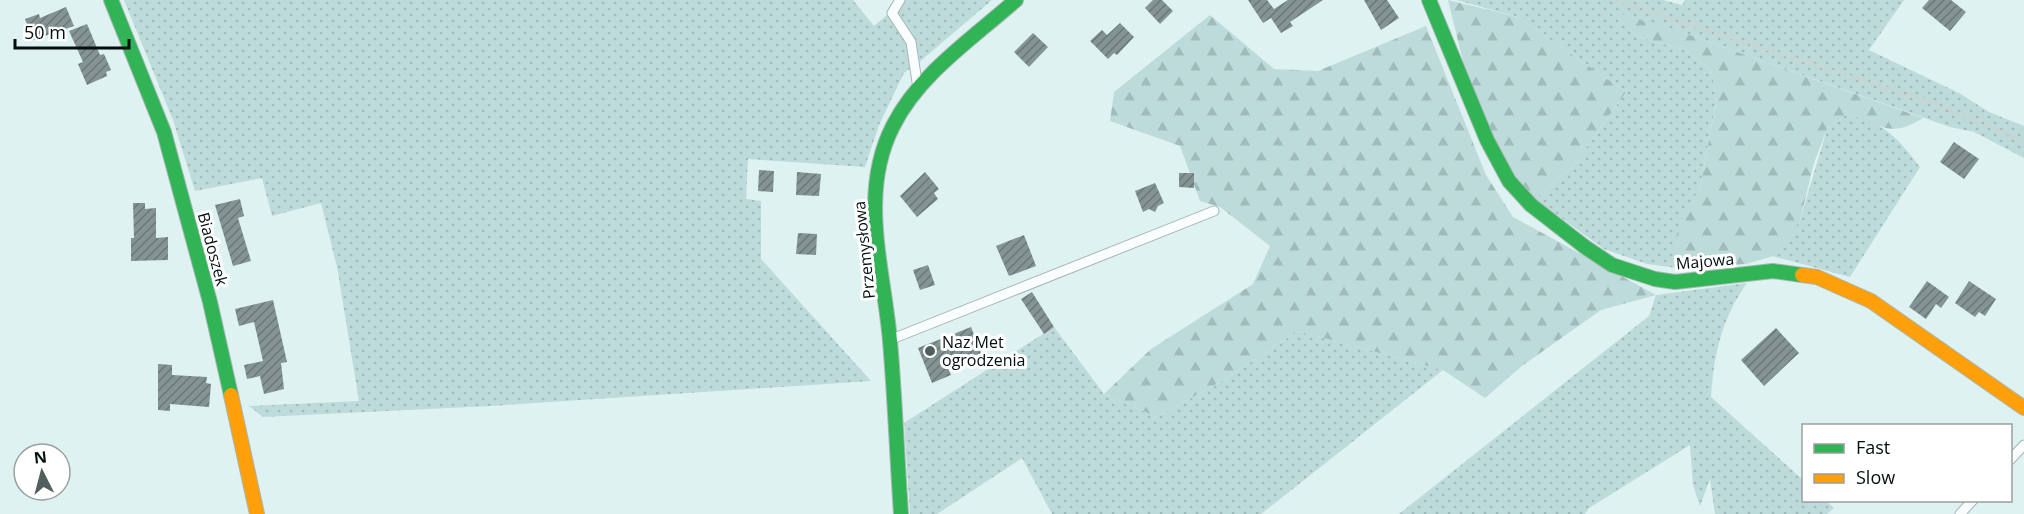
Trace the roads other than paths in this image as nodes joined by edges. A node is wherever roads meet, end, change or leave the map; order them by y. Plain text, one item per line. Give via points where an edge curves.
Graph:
1 (111, 0) edge
2 (900, 0) edge
3 (1016, 0) edge
4 (1429, 0) edge
5 (918, 87) junction
6 (1214, 211) dead end
7 (890, 339) junction
8 (2024, 408) edge
9 (2024, 445) edge
10 (2012, 458) edge
11 (1972, 502) edge
12 (257, 514) edge
13 (901, 514) edge
14 (1960, 514) edge

1 - 12 street, Biadoszek via 164,132 210,302
2 - 5 lane via 892,13 911,42
3 - 5 street, Przemysłowa
4 - 8 street, Majowa via 1482,129 1509,181 1575,241 1633,274 1675,282 1773,272 1817,277 1871,301
5 - 7 street, Przemysłowa via 892,127 875,179 873,203
6 - 7 lane
7 - 13 street, Przemysłowa
9 - 10 lane
11 - 14 lane

